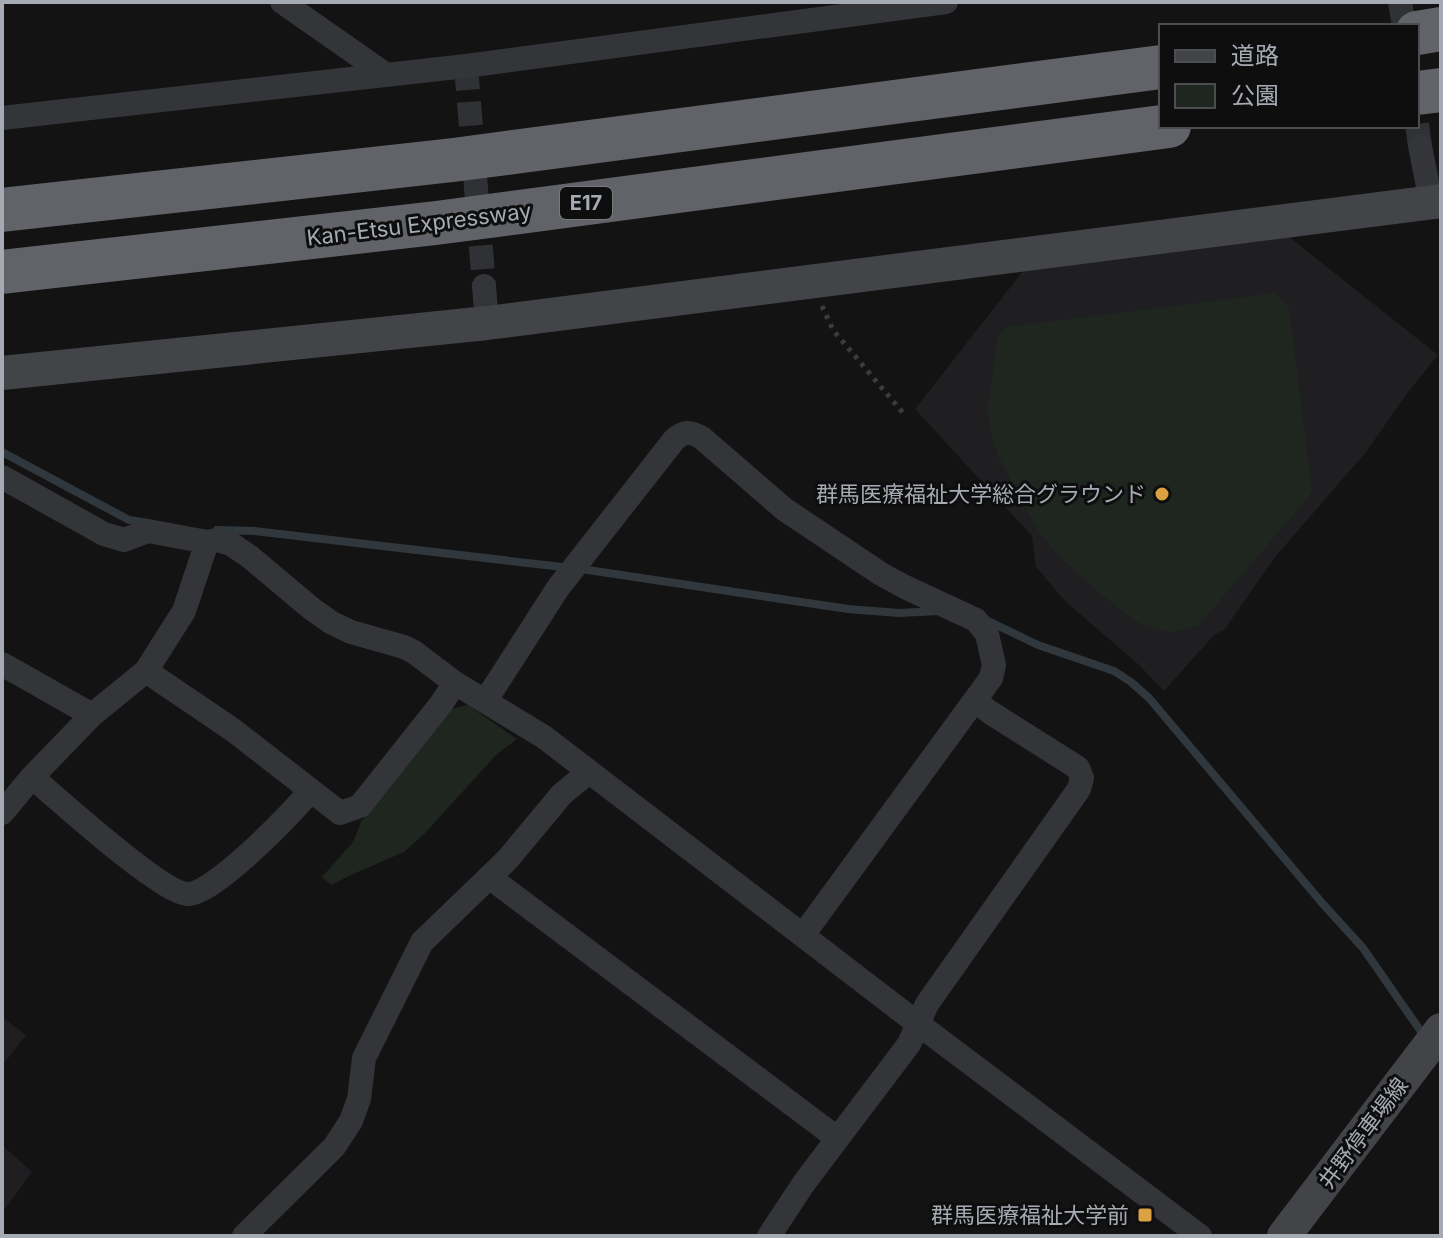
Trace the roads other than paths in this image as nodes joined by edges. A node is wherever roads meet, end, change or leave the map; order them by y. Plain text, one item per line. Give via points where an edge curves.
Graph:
1 (282, 2) edge
2 (946, 2) edge
3 (1441, 29) edge
4 (1419, 33) edge
5 (1159, 67) edge
6 (385, 74) junction
7 (1441, 90) edge
8 (1419, 93) edge
9 (2, 118) edge
10 (1159, 127) edge
11 (1420, 146) tunnel mouth
12 (1436, 202) edge
13 (2, 210) edge
14 (2, 272) edge
15 (484, 286) tunnel mouth
16 (487, 323) junction
17 (2, 373) edge
18 (2, 477) edge
19 (207, 542) junction
20 (2, 664) edge
21 (146, 671) junction
22 (455, 683) junction
23 (486, 700) junction
24 (975, 701) junction
25 (92, 715) junction
26 (589, 772) junction
27 (32, 777) junction
28 (310, 791) junction
29 (2, 813) edge
30 (489, 877) junction
31 (803, 935) junction
32 (917, 1023) junction
33 (1437, 1047) edge
34 (837, 1138) junction
35 (244, 1236) edge
36 (769, 1236) edge
37 (1200, 1236) edge
38 (1284, 1236) edge

1 - 6 street
2 - 6 street
3 - 4 highway
5 - 13 highway via 453,160
6 - 9 street
7 - 8 highway
10 - 14 highway, Kan-Etsu Expressway / E17 via 436,223
11 - 12 street
12 - 16 street
15 - 16 street
16 - 17 street
18 - 19 street via 104,534 124,540 148,531
19 - 21 street via 184,611
19 - 22 street via 231,544 332,623 414,652
20 - 25 street
21 - 25 street
21 - 28 street
22 - 23 street
22 - 28 street via 360,806 340,813
23 - 24 street via 571,571 674,440 688,432 702,438 784,509 881,574 976,620 987,634 994,665
23 - 26 street
24 - 31 street
24 - 32 street via 1073,763 1082,778
25 - 27 street
26 - 30 street via 562,794
26 - 31 street
27 - 28 street via 108,842 171,889 186,894 220,878
27 - 29 street
30 - 34 street
30 - 35 street via 422,942 364,1058 359,1099 334,1147
31 - 32 street
32 - 34 street via 909,1044
32 - 37 street
33 - 38 street, 井野停車場線
34 - 36 street

